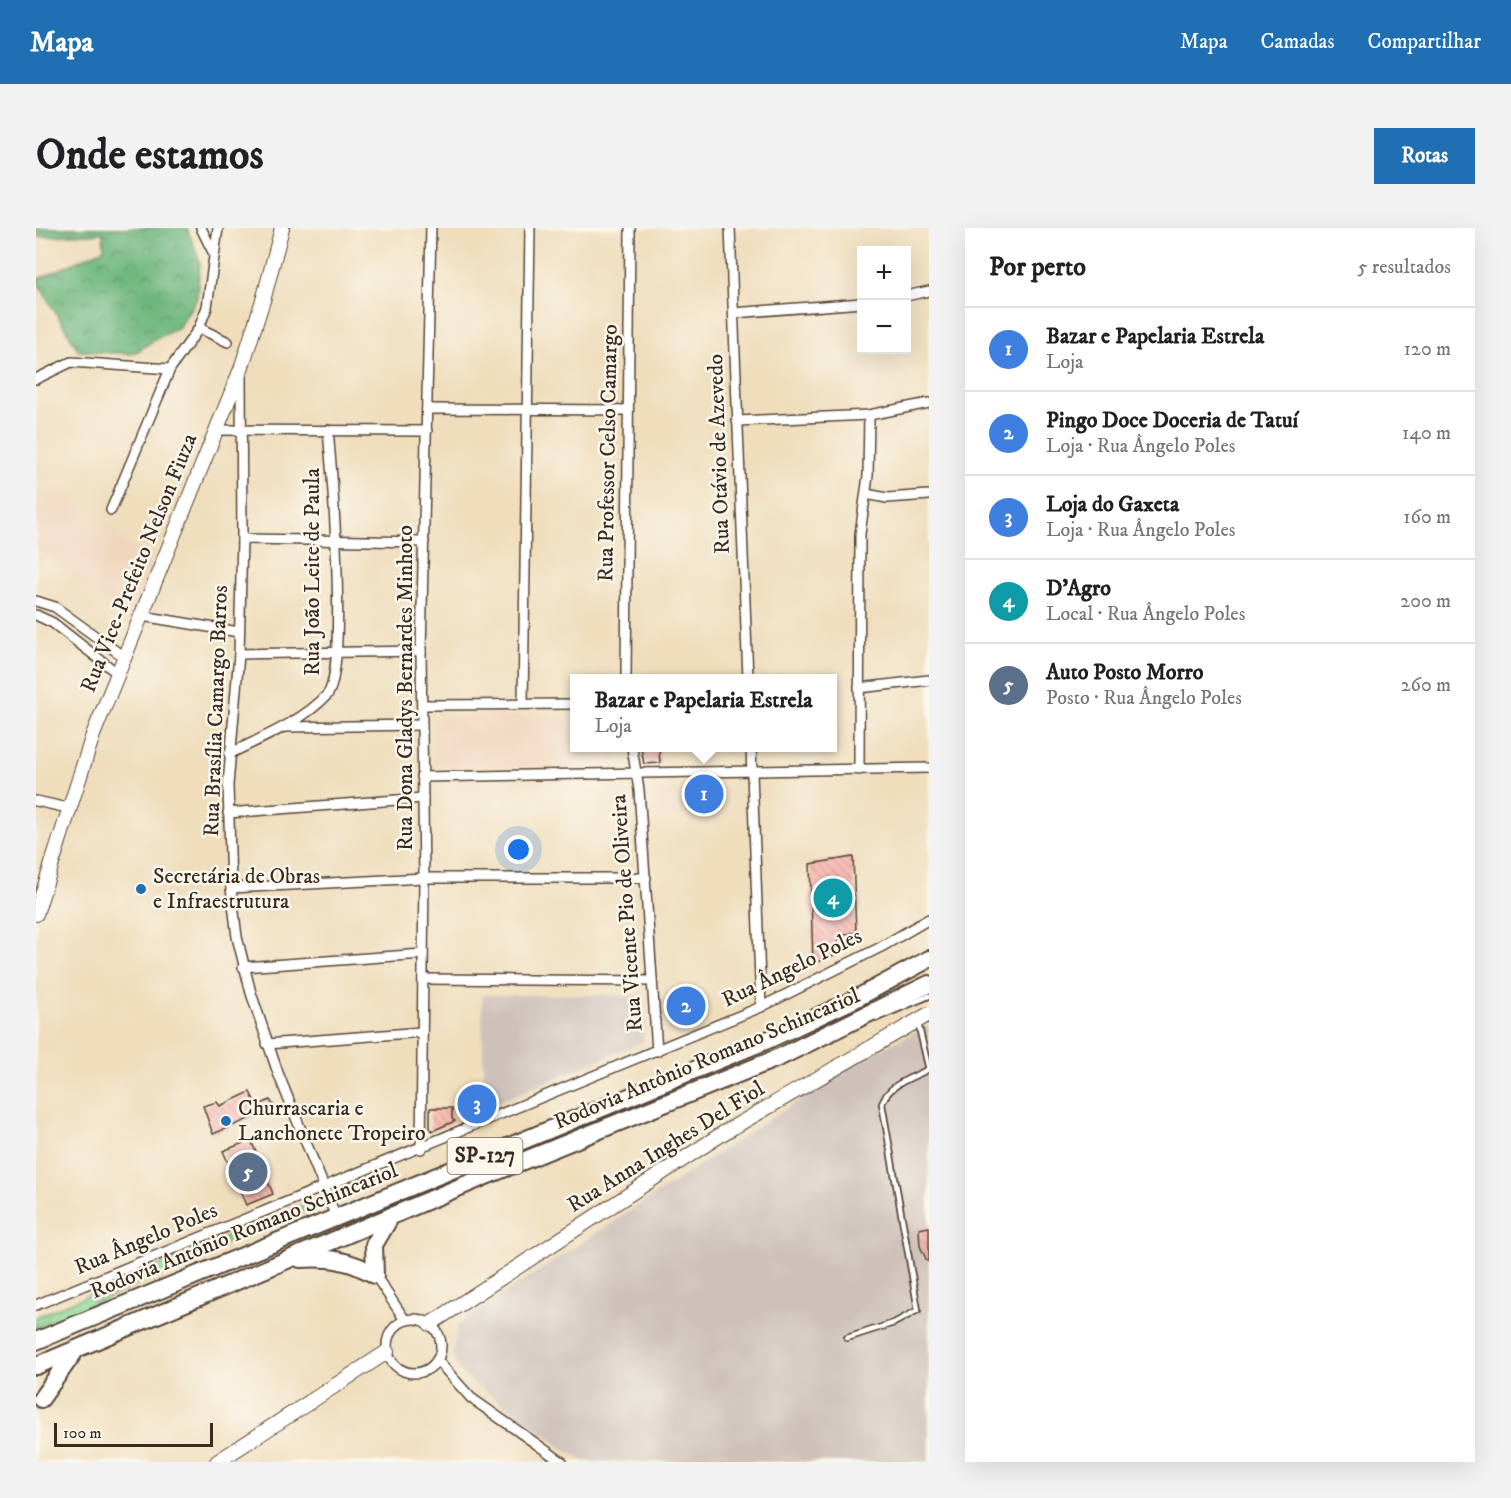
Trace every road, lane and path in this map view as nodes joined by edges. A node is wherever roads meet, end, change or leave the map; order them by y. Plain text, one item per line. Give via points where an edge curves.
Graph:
1 (201, 228) edge
2 (218, 228) edge
3 (282, 228) edge
4 (431, 228) edge
5 (530, 228) edge
6 (630, 228) edge
7 (730, 228) edge
8 (214, 254) junction
9 (929, 291) edge
10 (911, 295) edge
11 (857, 303) edge
12 (734, 312) junction
13 (199, 328) junction
14 (228, 342) dead end
15 (170, 369) junction
16 (241, 369) junction
17 (36, 379) edge
18 (242, 387) junction
19 (929, 403) edge
20 (427, 409) junction
21 (628, 410) junction
22 (529, 411) junction
23 (869, 415) junction
24 (737, 421) junction
25 (217, 430) junction
26 (328, 430) junction
27 (242, 431) junction
28 (427, 431) junction
29 (866, 494) junction
30 (929, 495) edge
31 (111, 510) dead end
32 (242, 539) junction
33 (336, 540) junction
34 (424, 542) junction
35 (36, 601) edge
36 (36, 615) edge
37 (142, 616) junction
38 (239, 632) junction
39 (421, 651) junction
40 (336, 652) junction
41 (239, 654) junction
42 (124, 657) junction
43 (117, 673) junction
44 (626, 674) edge
45 (748, 674) edge
46 (929, 681) edge
47 (859, 688) junction
48 (523, 704) junction
49 (570, 704) edge
50 (422, 705) junction
51 (422, 725) junction
52 (284, 727) junction
53 (633, 752) edge
54 (751, 752) edge
55 (229, 754) junction
56 (929, 768) edge
57 (859, 770) junction
58 (752, 771) junction
59 (636, 773) junction
60 (422, 777) junction
61 (423, 798) junction
62 (36, 801) edge
63 (68, 808) junction
64 (228, 813) junction
65 (424, 878) junction
66 (646, 878) junction
67 (231, 888) junction
68 (36, 914) edge
69 (929, 920) edge
70 (423, 954) junction
71 (929, 959) edge
72 (243, 967) junction
73 (423, 979) junction
74 (652, 981) junction
75 (929, 984) edge
76 (929, 996) edge
77 (761, 1007) junction
78 (923, 1018) edge
79 (422, 1032) junction
80 (826, 1036) junction
81 (267, 1044) junction
82 (657, 1051) junction
83 (929, 1070) edge
84 (421, 1149) junction
85 (323, 1187) junction
86 (391, 1216) junction
87 (336, 1217) junction
88 (287, 1260) junction
89 (375, 1275) junction
90 (36, 1305) edge
91 (405, 1320) junction
92 (430, 1324) junction
93 (847, 1338) dead end
94 (36, 1341) edge
95 (76, 1350) junction
96 (387, 1352) junction
97 (437, 1360) junction
98 (36, 1366) edge
99 (39, 1401) edge
100 (217, 1462) edge
101 (562, 1462) edge

1 - 8 street
2 - 8 street
3 - 16 street, Rua Vice-Prefeito Nelson Fiuza
4 - 20 street, Rua Dona Gladys Bernardes Minhoto
5 - 22 street
6 - 21 street, Rua Professor Celso Camargo
7 - 12 street, Rua Otávio de Azevedo
8 - 13 street via 207,307
9 - 10 street
11 - 12 street
12 - 24 street, Rua Otávio de Azevedo
13 - 14 street
13 - 15 street
15 - 17 street via 71,362
15 - 31 street
16 - 18 street, Rua Brasília Camargo Barros
16 - 25 street, Rua Vice-Prefeito Nelson Fiuza
18 - 25 street
18 - 27 street, Rua Brasília Camargo Barros
19 - 23 street
20 - 22 street
20 - 28 street, Rua Dona Gladys Bernardes Minhoto
21 - 22 street
21 - 44 street, Rua Professor Celso Camargo
22 - 48 street
23 - 24 street
23 - 29 street
24 - 45 street, Rua Otávio de Azevedo
25 - 27 street
25 - 37 street, Rua Vice-Prefeito Nelson Fiuza
26 - 27 street
26 - 28 street
26 - 33 street, Rua João Leite de Paula
27 - 32 street, Rua Brasília Camargo Barros
28 - 34 street, Rua Dona Gladys Bernardes Minhoto
29 - 30 street via 887,498
29 - 47 street via 860,534
32 - 33 street
32 - 38 street, Rua Brasília Camargo Barros
33 - 34 street
33 - 40 street, Rua João Leite de Paula
34 - 39 street, Rua Dona Gladys Bernardes Minhoto
35 - 42 street via 55,607
36 - 43 street via 53,623
37 - 38 street
37 - 42 street, Rua Vice-Prefeito Nelson Fiuza
38 - 41 street, Rua Brasília Camargo Barros
39 - 40 street
39 - 50 street, Rua Dona Gladys Bernardes Minhoto
40 - 41 street
40 - 52 street, Rua João Leite de Paula via 336,676 327,695
41 - 55 street, Rua Brasília Camargo Barros
42 - 43 street, Rua Vice-Prefeito Nelson Fiuza
43 - 63 street, Rua Vice-Prefeito Nelson Fiuza
46 - 47 street
47 - 57 street
48 - 49 street
48 - 50 street
50 - 51 street, Rua Dona Gladys Bernardes Minhoto
51 - 52 street, Rua João Leite de Paula
51 - 60 street, Rua Dona Gladys Bernardes Minhoto
52 - 55 street, Rua João Leite de Paula
53 - 59 street
54 - 58 street
55 - 64 street, Rua Brasília Camargo Barros
56 - 57 street
57 - 58 street
58 - 59 street
58 - 77 street
59 - 60 street
59 - 66 street, Rua Vicente Pio de Oliveira
60 - 61 street, Rua Dona Gladys Bernardes Minhoto
61 - 64 street
61 - 65 street, Rua Dona Gladys Bernardes Minhoto
62 - 63 street
63 - 68 street, Rua Vice-Prefeito Nelson Fiuza
64 - 67 street, Rua Brasília Camargo Barros
65 - 66 street
65 - 67 street
65 - 70 street, Rua Dona Gladys Bernardes Minhoto
66 - 74 street, Rua Vicente Pio de Oliveira
67 - 72 street, Rua Brasília Camargo Barros
69 - 77 street, Rua Ângelo Poles
70 - 72 street
70 - 73 street, Rua Dona Gladys Bernardes Minhoto
71 - 87 highway, Rodovia Antônio Romano Schincariol / SP-127 via 770,1039
72 - 81 street, Rua Brasília Camargo Barros
73 - 74 street
73 - 79 street, Rua Dona Gladys Bernardes Minhoto
74 - 82 street, Rua Vicente Pio de Oliveira
75 - 80 highway, Rodovia Antônio Romano Schincariol / SP-127
76 - 80 lane
77 - 82 street, Rua Ângelo Poles
78 - 83 lane
78 - 92 street, Rua Anna Inghes Del Fiol via 725,1132
79 - 81 street
79 - 84 street, Rua Dona Gladys Bernardes Minhoto
80 - 86 highway, Rodovia Antônio Romano Schincariol / SP-127 via 735,1077
81 - 85 street, Rua Brasília Camargo Barros
82 - 84 street, Rua Ângelo Poles
83 - 93 lane via 892,1088 882,1104 918,1310 894,1323
84 - 85 street, Rua Ângelo Poles
85 - 87 street, Rua Brasília Camargo Barros
85 - 90 street, Rua Ângelo Poles
86 - 88 highway, Rodovia Antônio Romano Schincariol / SP-127
86 - 89 highway via 374,1245
87 - 94 highway, Rodovia Antônio Romano Schincariol / SP-127
88 - 89 highway via 336,1259
88 - 95 highway, Rodovia Antônio Romano Schincariol / SP-127
89 - 91 street
91 - 92 street
91 - 96 street via 391,1330
92 - 97 street via 441,1342
95 - 98 highway, Rodovia Antônio Romano Schincariol / SP-127
95 - 99 highway
96 - 97 street via 393,1364 408,1373 425,1371
96 - 100 street
97 - 101 street via 471,1398

